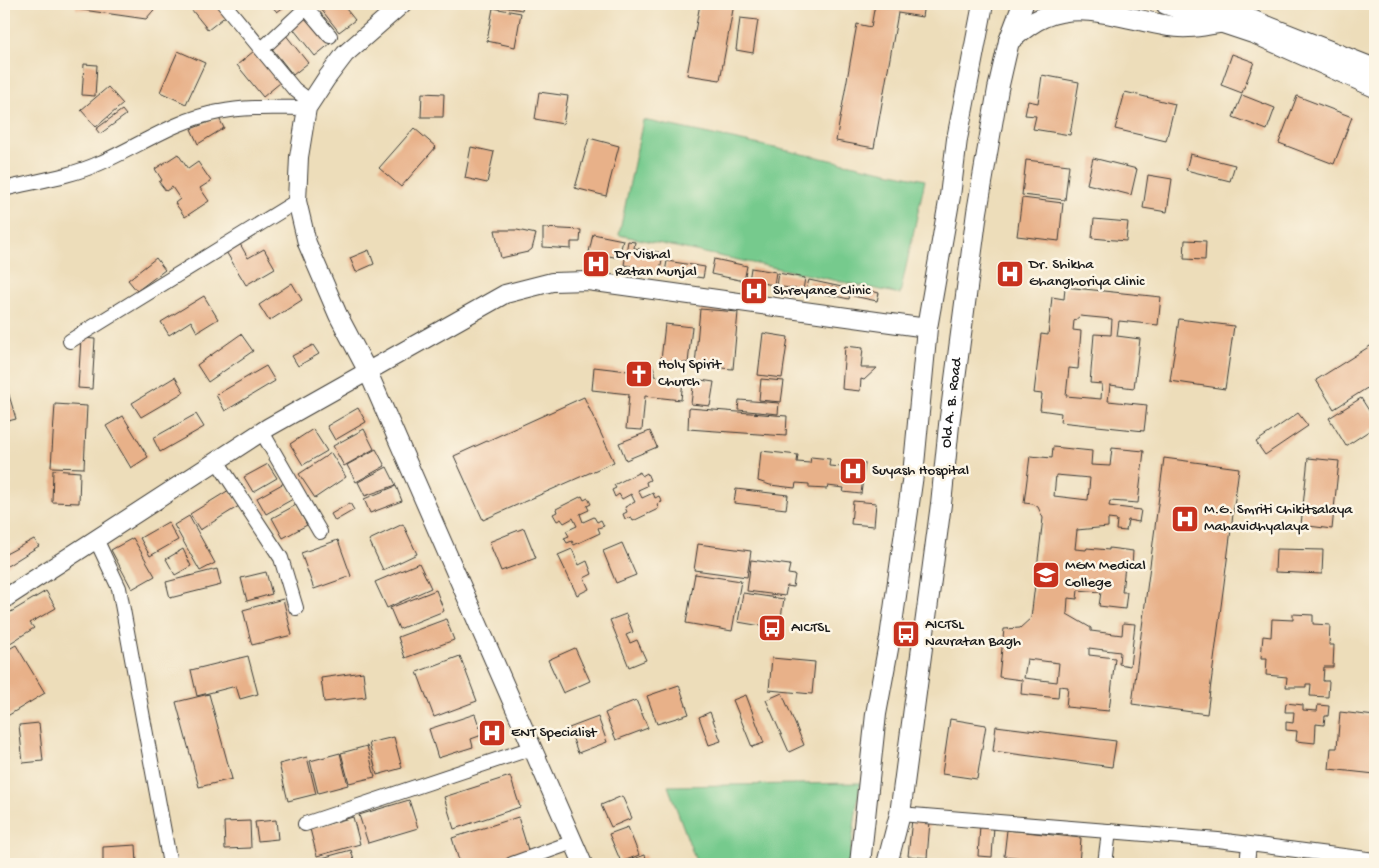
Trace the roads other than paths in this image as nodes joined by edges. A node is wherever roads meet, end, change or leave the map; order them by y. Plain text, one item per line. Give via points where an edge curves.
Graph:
1 (224, 4) edge
2 (402, 4) edge
3 (983, 4) edge
4 (1024, 4) edge
5 (1166, 4) edge
6 (1211, 4) edge
7 (304, 6) edge
8 (1221, 23) junction
9 (330, 36) dead end
10 (1008, 40) junction
11 (262, 50) junction
12 (1375, 69) edge
13 (1375, 87) edge
14 (309, 105) junction
15 (4, 189) edge
16 (296, 201) junction
17 (927, 328) junction
18 (70, 341) dead end
19 (368, 372) junction
20 (262, 432) junction
21 (217, 461) junction
22 (320, 532) dead end
23 (96, 539) junction
24 (4, 599) edge
25 (296, 608) dead end
26 (532, 748) junction
27 (900, 814) junction
28 (305, 824) dead end
29 (1109, 831) junction
30 (573, 842) junction
31 (1249, 845) junction
32 (1366, 861) edge
33 (170, 864) edge
34 (512, 864) edge
35 (583, 864) edge
36 (860, 864) edge
37 (887, 864) edge
38 (1104, 864) edge
39 (1247, 864) edge

1 - 11 street
2 - 14 street via 345,54
3 - 17 main road
4 - 10 main road, Old A. B. Road
5 - 8 main road
6 - 12 main road
7 - 9 street
7 - 11 street
8 - 10 main road via 1196,28 1092,10 1061,11 1033,22
8 - 13 main road via 1256,34
10 - 27 main road, Old A. B. Road via 977,212
11 - 14 street
14 - 15 street via 219,112 189,120 99,164 65,176
14 - 16 street via 299,157
16 - 18 street
16 - 19 street via 307,243 338,315
17 - 19 street via 588,281 552,282 505,294
17 - 36 main road via 913,475 876,714
19 - 20 street
19 - 26 street
20 - 21 street
20 - 22 street
21 - 23 street
21 - 25 street via 280,558
23 - 24 street
23 - 33 street via 120,588
26 - 28 street
26 - 30 street
27 - 29 street
27 - 37 main road, Old A. B. Road
29 - 31 street
29 - 38 street
30 - 34 street
30 - 35 street
31 - 32 street
31 - 39 street

